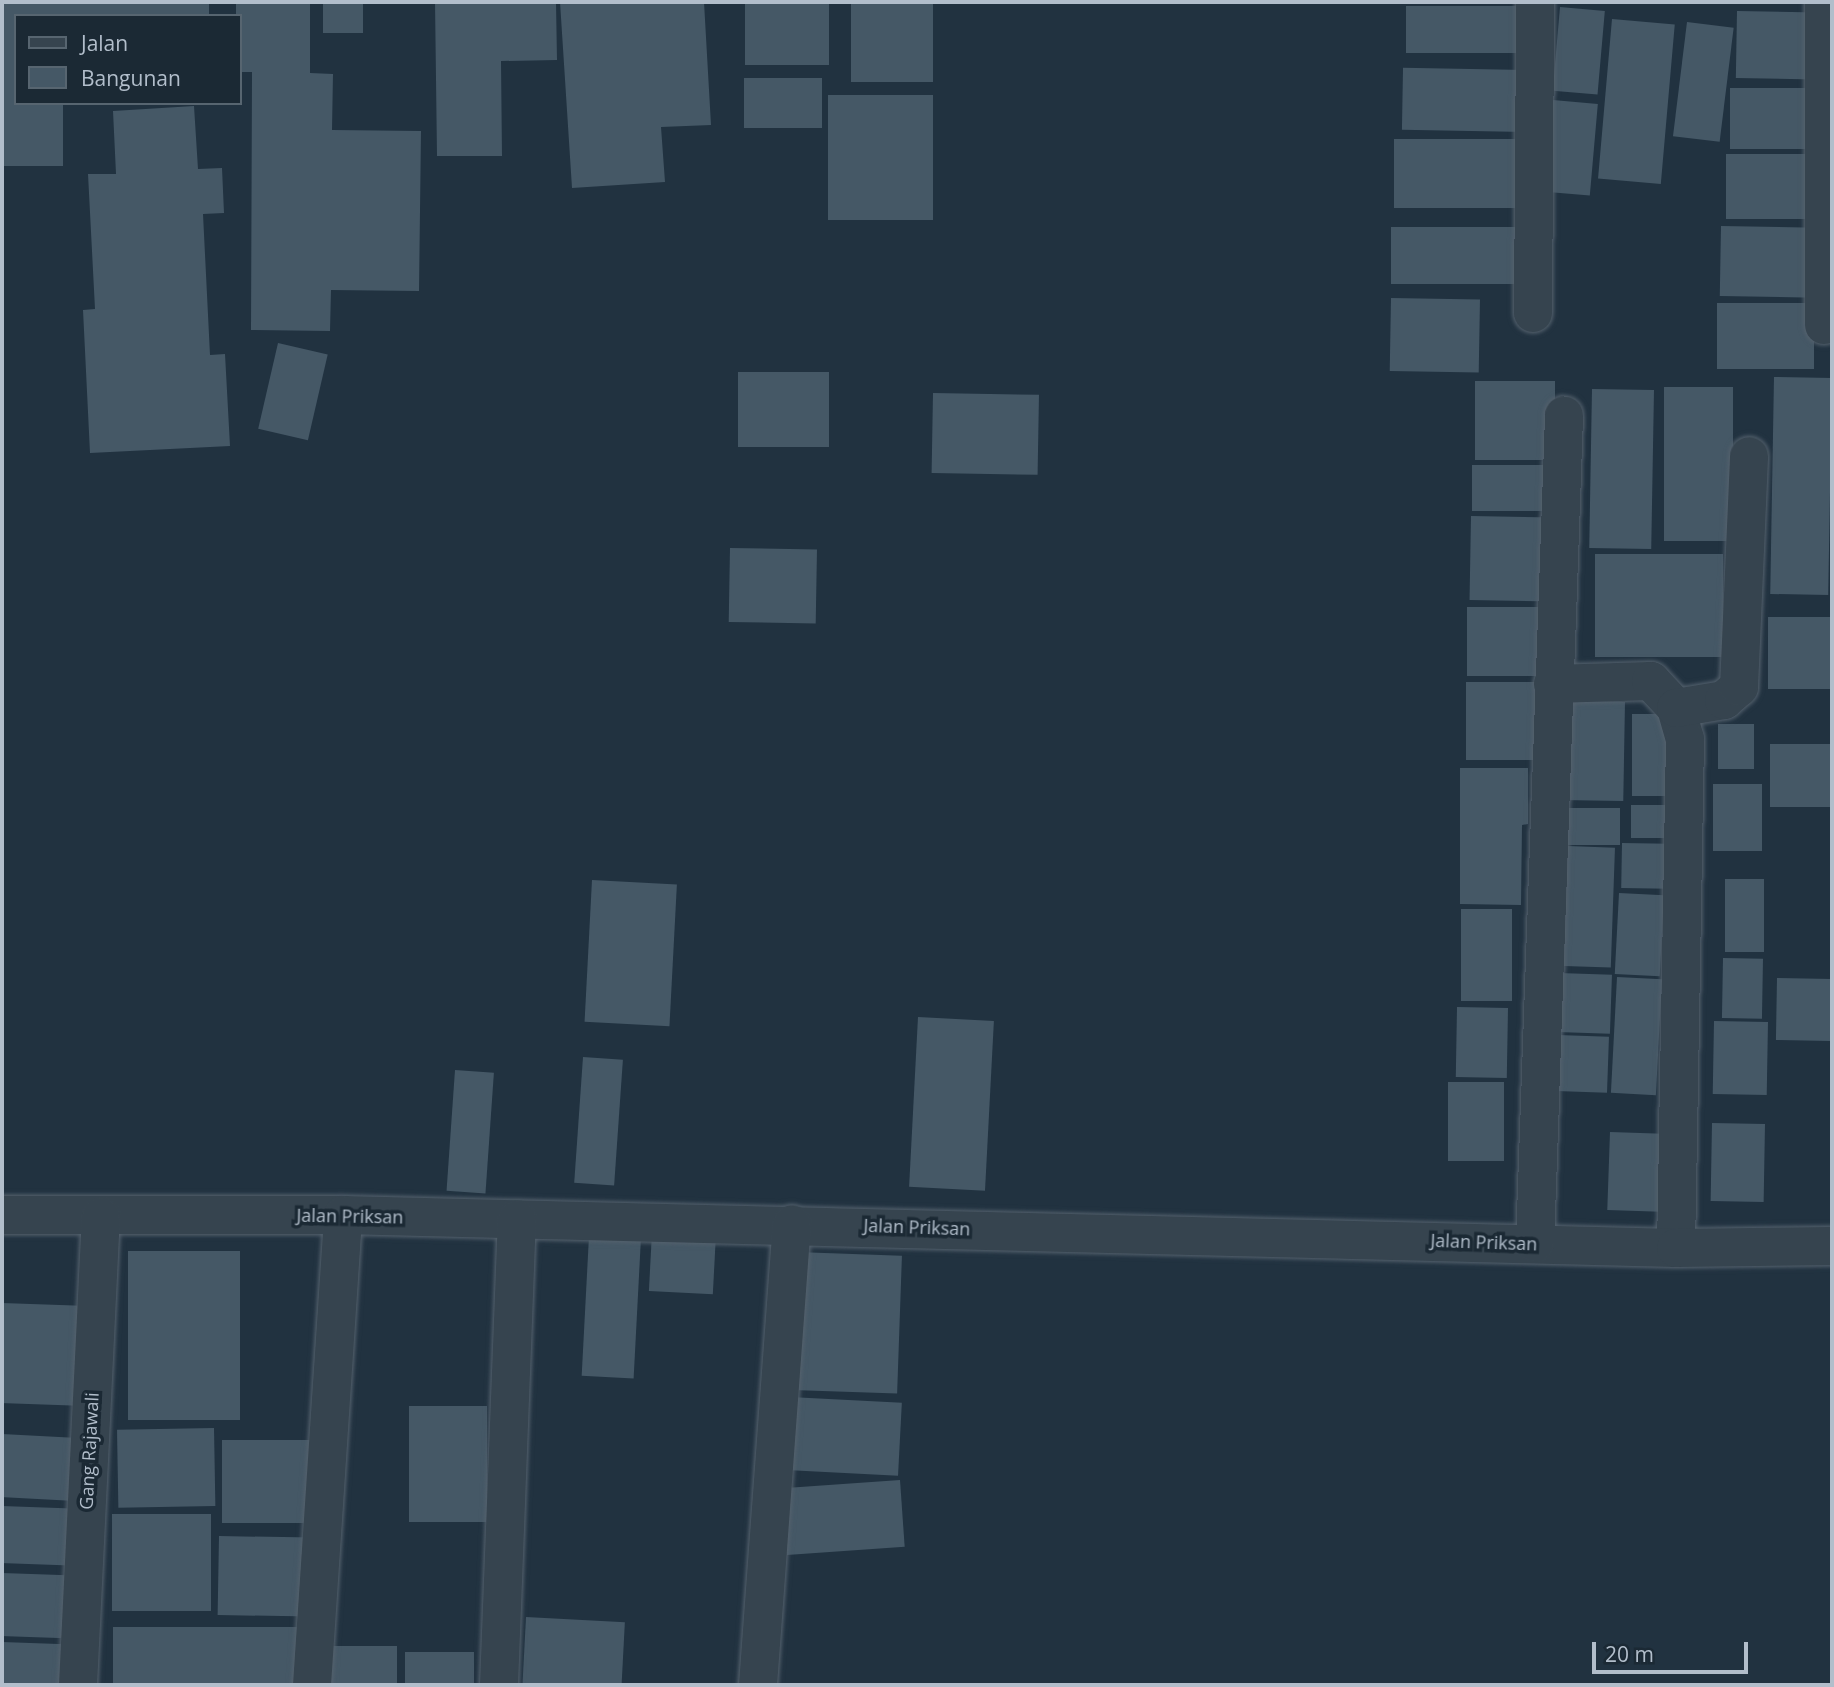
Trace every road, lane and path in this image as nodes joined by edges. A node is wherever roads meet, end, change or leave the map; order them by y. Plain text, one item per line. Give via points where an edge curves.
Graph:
1 (1535, 2) edge
2 (1806, 2) edge
3 (1824, 2) edge
4 (1832, 3) edge
5 (1533, 313) dead end
6 (1824, 325) dead end
7 (1564, 416) dead end
8 (1749, 456) dead end
9 (1553, 684) junction
10 (1676, 708) junction
11 (2, 1215) edge
12 (343, 1215) junction
13 (101, 1217) junction
14 (517, 1219) junction
15 (792, 1224) junction
16 (1535, 1244) junction
17 (1832, 1246) edge
18 (1676, 1248) junction
19 (78, 1685) edge
20 (312, 1685) edge
21 (499, 1685) edge
22 (758, 1685) edge

1 - 5 street
2 - 3 street
3 - 4 street
3 - 6 street
7 - 9 street
8 - 10 street via 1739,687 1724,700
9 - 10 street via 1651,681
9 - 16 street
10 - 18 street via 1685,739
11 - 13 street, Jalan Priksan
12 - 13 street, Jalan Priksan
12 - 14 street, Jalan Priksan
12 - 20 street
13 - 19 street, Gang Rajawali
14 - 15 street, Jalan Priksan
14 - 21 street
15 - 16 street, Jalan Priksan
15 - 22 street
16 - 18 street, Jalan Priksan
17 - 18 street, Jalan Priksan

